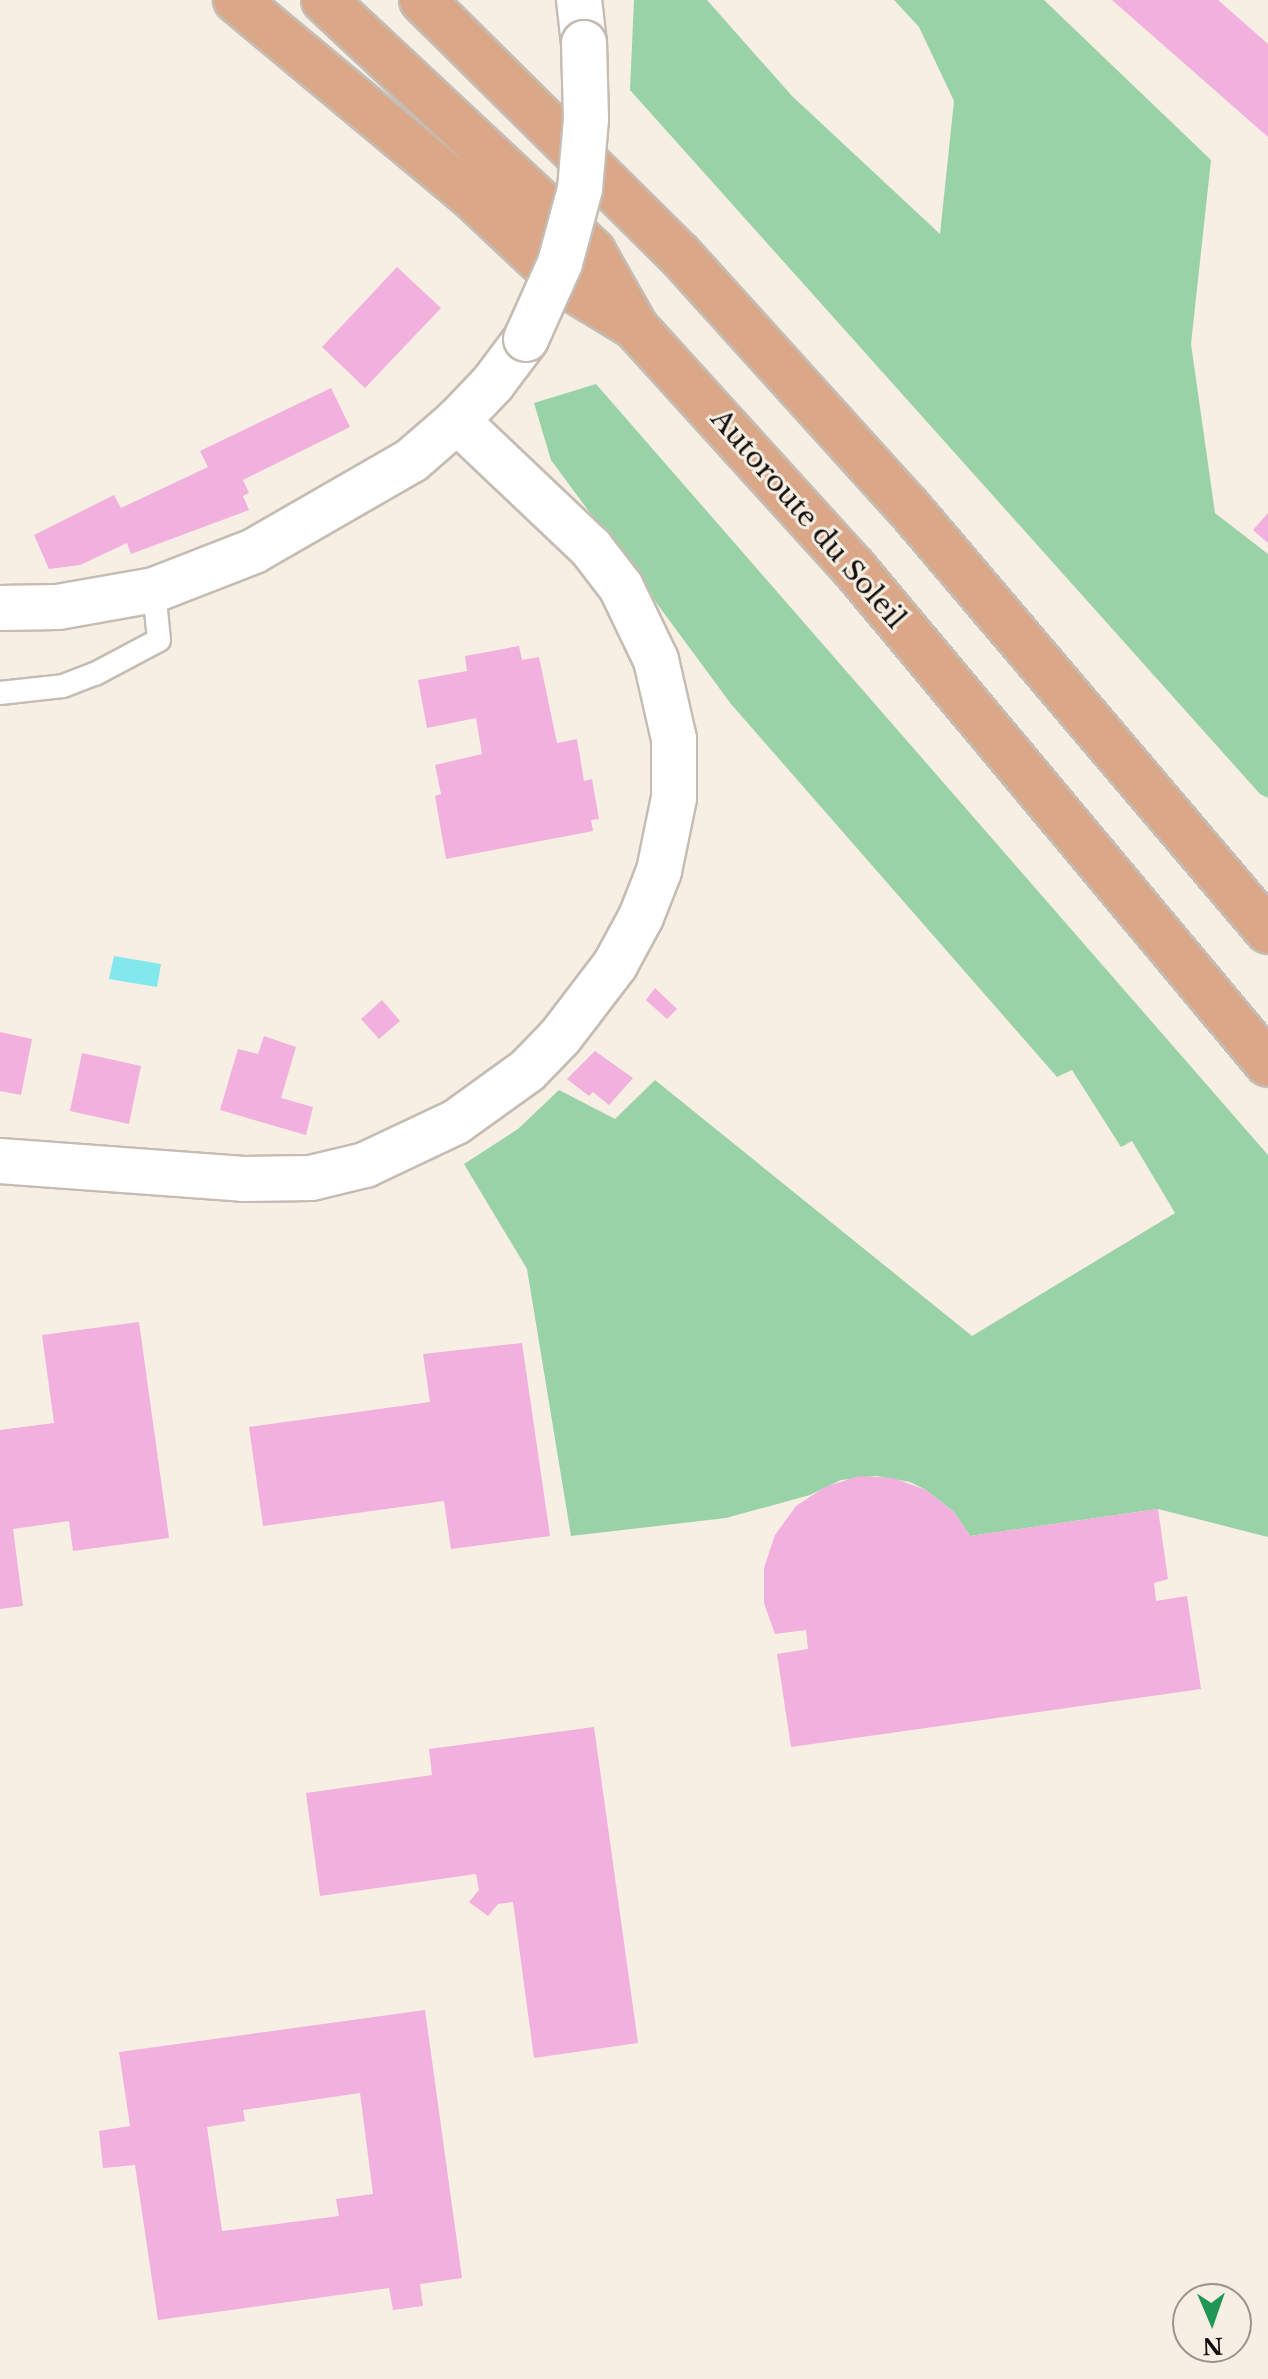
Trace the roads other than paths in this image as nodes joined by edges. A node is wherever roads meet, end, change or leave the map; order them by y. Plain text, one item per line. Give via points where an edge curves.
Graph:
1 (236, 0) edge
2 (324, 0) edge
3 (579, 0) edge
4 (435, 8) edge
5 (636, 328) junction
6 (457, 421) junction
7 (154, 590) junction
8 (0, 608) edge
9 (0, 693) edge
10 (1268, 931) edge
11 (1268, 1064) edge
12 (0, 1161) edge

1 - 5 highway via 468,193 566,285
2 - 5 highway, Autoroute du Soleil via 593,252
3 - 6 street, bridge via 586,119 580,189 560,263 526,339
4 - 10 highway via 679,254 814,403 1128,761
5 - 11 highway, Autoroute du Soleil via 853,567
6 - 7 street via 412,460 266,544
6 - 12 street via 591,548 621,587 656,660 674,739 674,798 659,871 615,965 527,1071 456,1122 365,1165 311,1178 243,1179
7 - 8 street via 58,607
7 - 9 lane via 159,640 63,686

